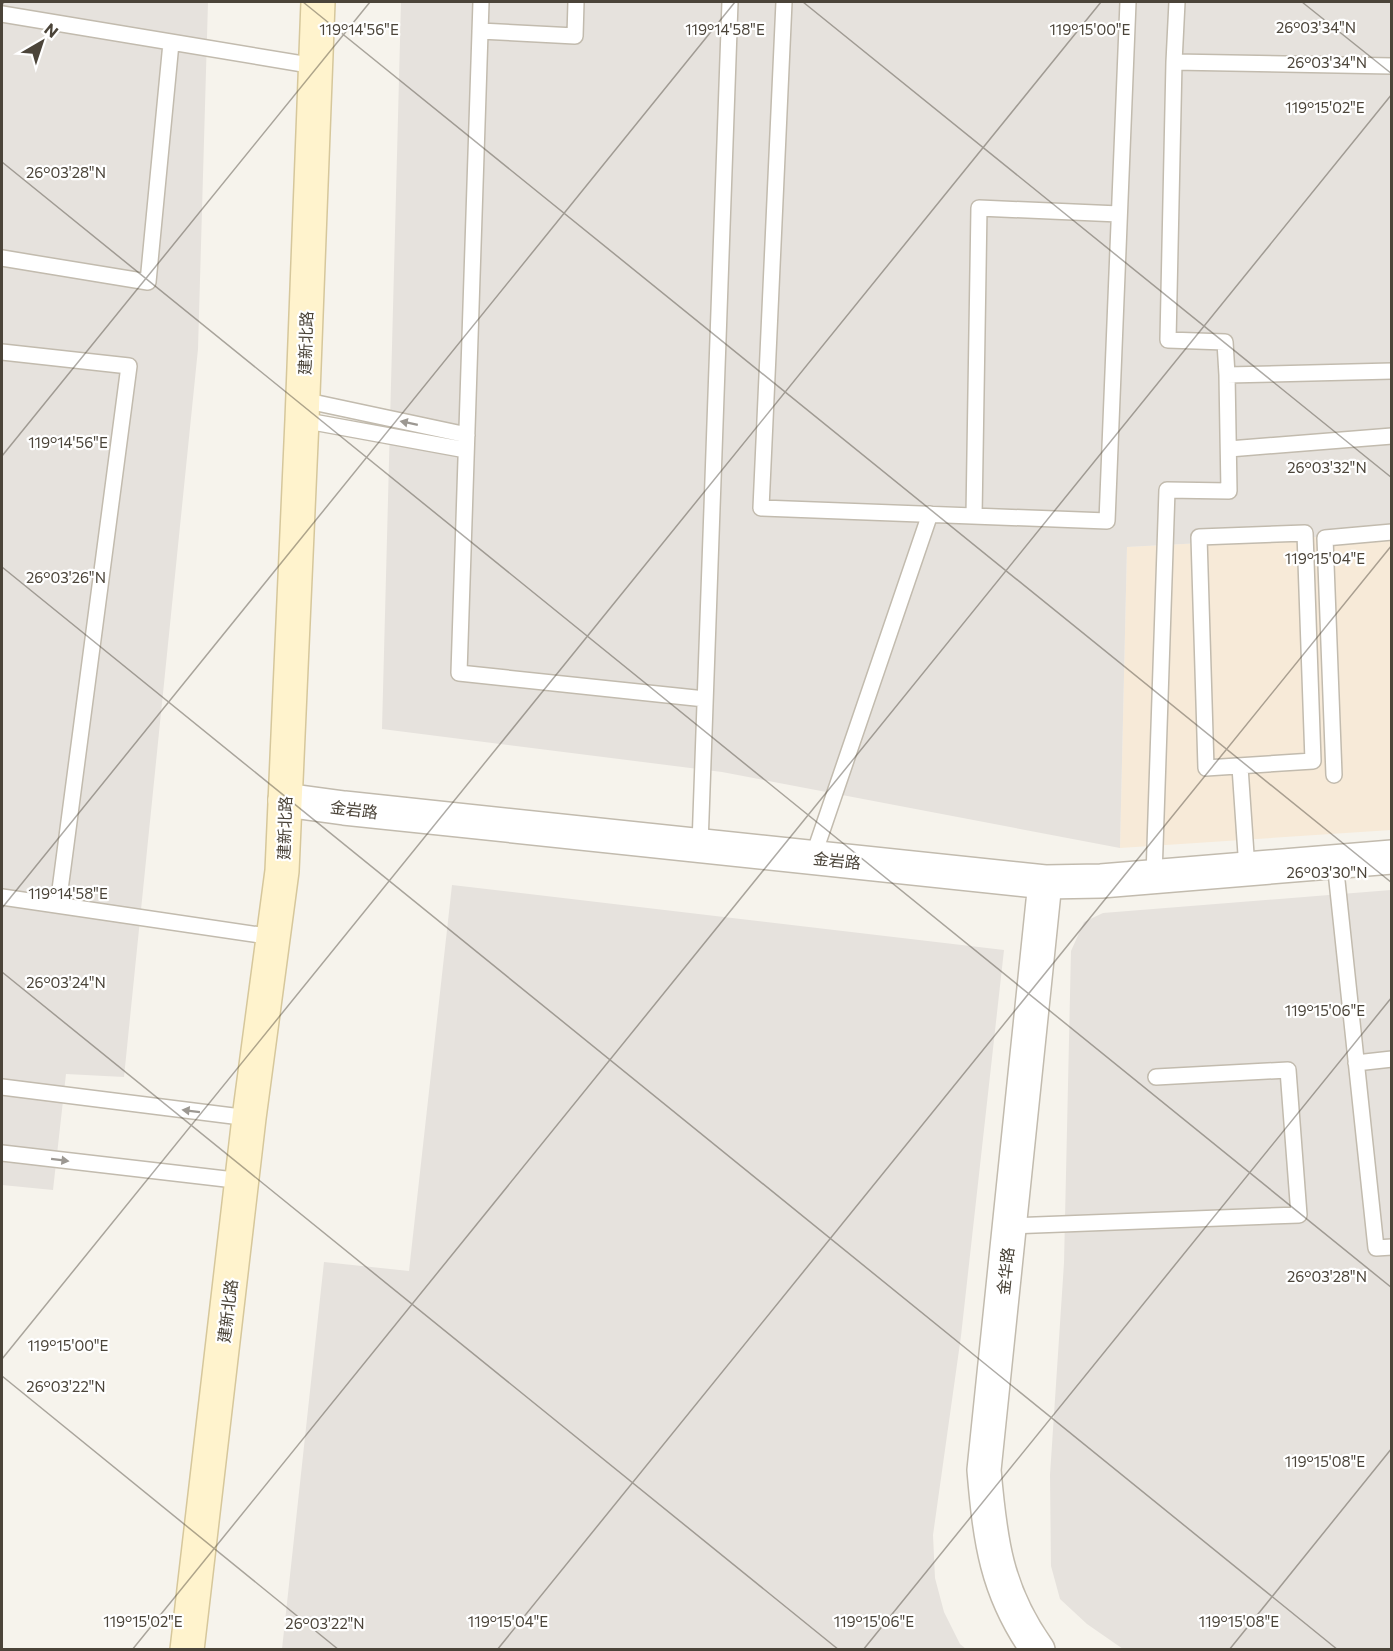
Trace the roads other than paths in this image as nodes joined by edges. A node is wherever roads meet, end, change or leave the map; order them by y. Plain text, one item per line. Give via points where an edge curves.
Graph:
1 (318, 2) edge
2 (481, 2) edge
3 (576, 2) edge
4 (730, 2) edge
5 (784, 2) edge
6 (1128, 2) edge
7 (1177, 2) edge
8 (2, 14) edge
9 (480, 31) junction
10 (171, 43) junction
11 (1174, 62) junction
12 (315, 66) junction
13 (1392, 66) edge
14 (1119, 214) junction
15 (2, 258) edge
16 (2, 352) edge
17 (1392, 371) edge
18 (1227, 375) junction
19 (303, 410) junction
20 (467, 435) junction
21 (1392, 436) edge
22 (1229, 449) junction
23 (466, 450) junction
24 (930, 514) junction
25 (974, 516) junction
26 (1392, 532) edge
27 (705, 699) junction
28 (1240, 766) junction
29 (1334, 775) dead end
30 (285, 800) junction
31 (700, 846) junction
32 (813, 857) junction
33 (1392, 857) edge
34 (1335, 862) junction
35 (1247, 869) junction
36 (1154, 876) junction
37 (1045, 882) junction
38 (2, 897) edge
39 (58, 905) junction
40 (273, 937) junction
41 (1392, 1059) edge
42 (1356, 1062) junction
43 (1156, 1077) dead end
44 (2, 1087) edge
45 (249, 1118) junction
46 (2, 1153) edge
47 (243, 1181) junction
48 (1009, 1226) junction
49 (1392, 1247) edge
50 (187, 1650) edge
51 (1038, 1650) edge

1 - 12 main road, 建新北路
2 - 9 lane
3 - 9 lane via 575,36
4 - 27 lane
5 - 24 lane via 760,508
6 - 14 lane
7 - 11 lane
8 - 10 lane
9 - 20 lane
10 - 12 lane
10 - 15 lane via 148,282
11 - 13 lane
11 - 18 lane via 1168,340 1225,342
12 - 19 main road, 建新北路
14 - 25 lane via 1107,521
14 - 25 lane via 979,208
16 - 39 lane via 129,366
17 - 18 lane
18 - 22 lane
20 -> 19 lane
19 - 23 lane
19 - 30 main road, 建新北路
20 - 23 lane
21 - 22 lane
22 - 36 lane via 1229,490 1167,490
23 - 27 lane via 459,673
24 - 25 lane
24 - 32 lane
26 - 29 lane via 1325,538
27 - 31 lane
28 - 28 lane via 1206,768 1199,537 1305,533 1313,760
28 - 35 lane
30 - 31 street, 金岩路
30 - 40 main road, 建新北路 via 282,871
31 - 32 street, 金岩路
32 - 37 street, 金岩路
33 - 34 street, 金岩路
34 - 35 street, 金岩路
34 - 42 lane
35 - 36 street, 金岩路
36 - 37 street, 金岩路
37 - 48 street, 金华路
38 - 39 lane
39 - 40 lane
40 - 45 main road, 建新北路
41 - 42 lane
42 - 49 lane via 1376,1248
43 - 48 lane via 1288,1070 1299,1215
45 -> 44 lane
45 - 47 main road, 建新北路
46 -> 47 lane
47 - 50 main road, 建新北路
48 - 51 street, 金华路 via 984,1470 994,1551 1005,1592

